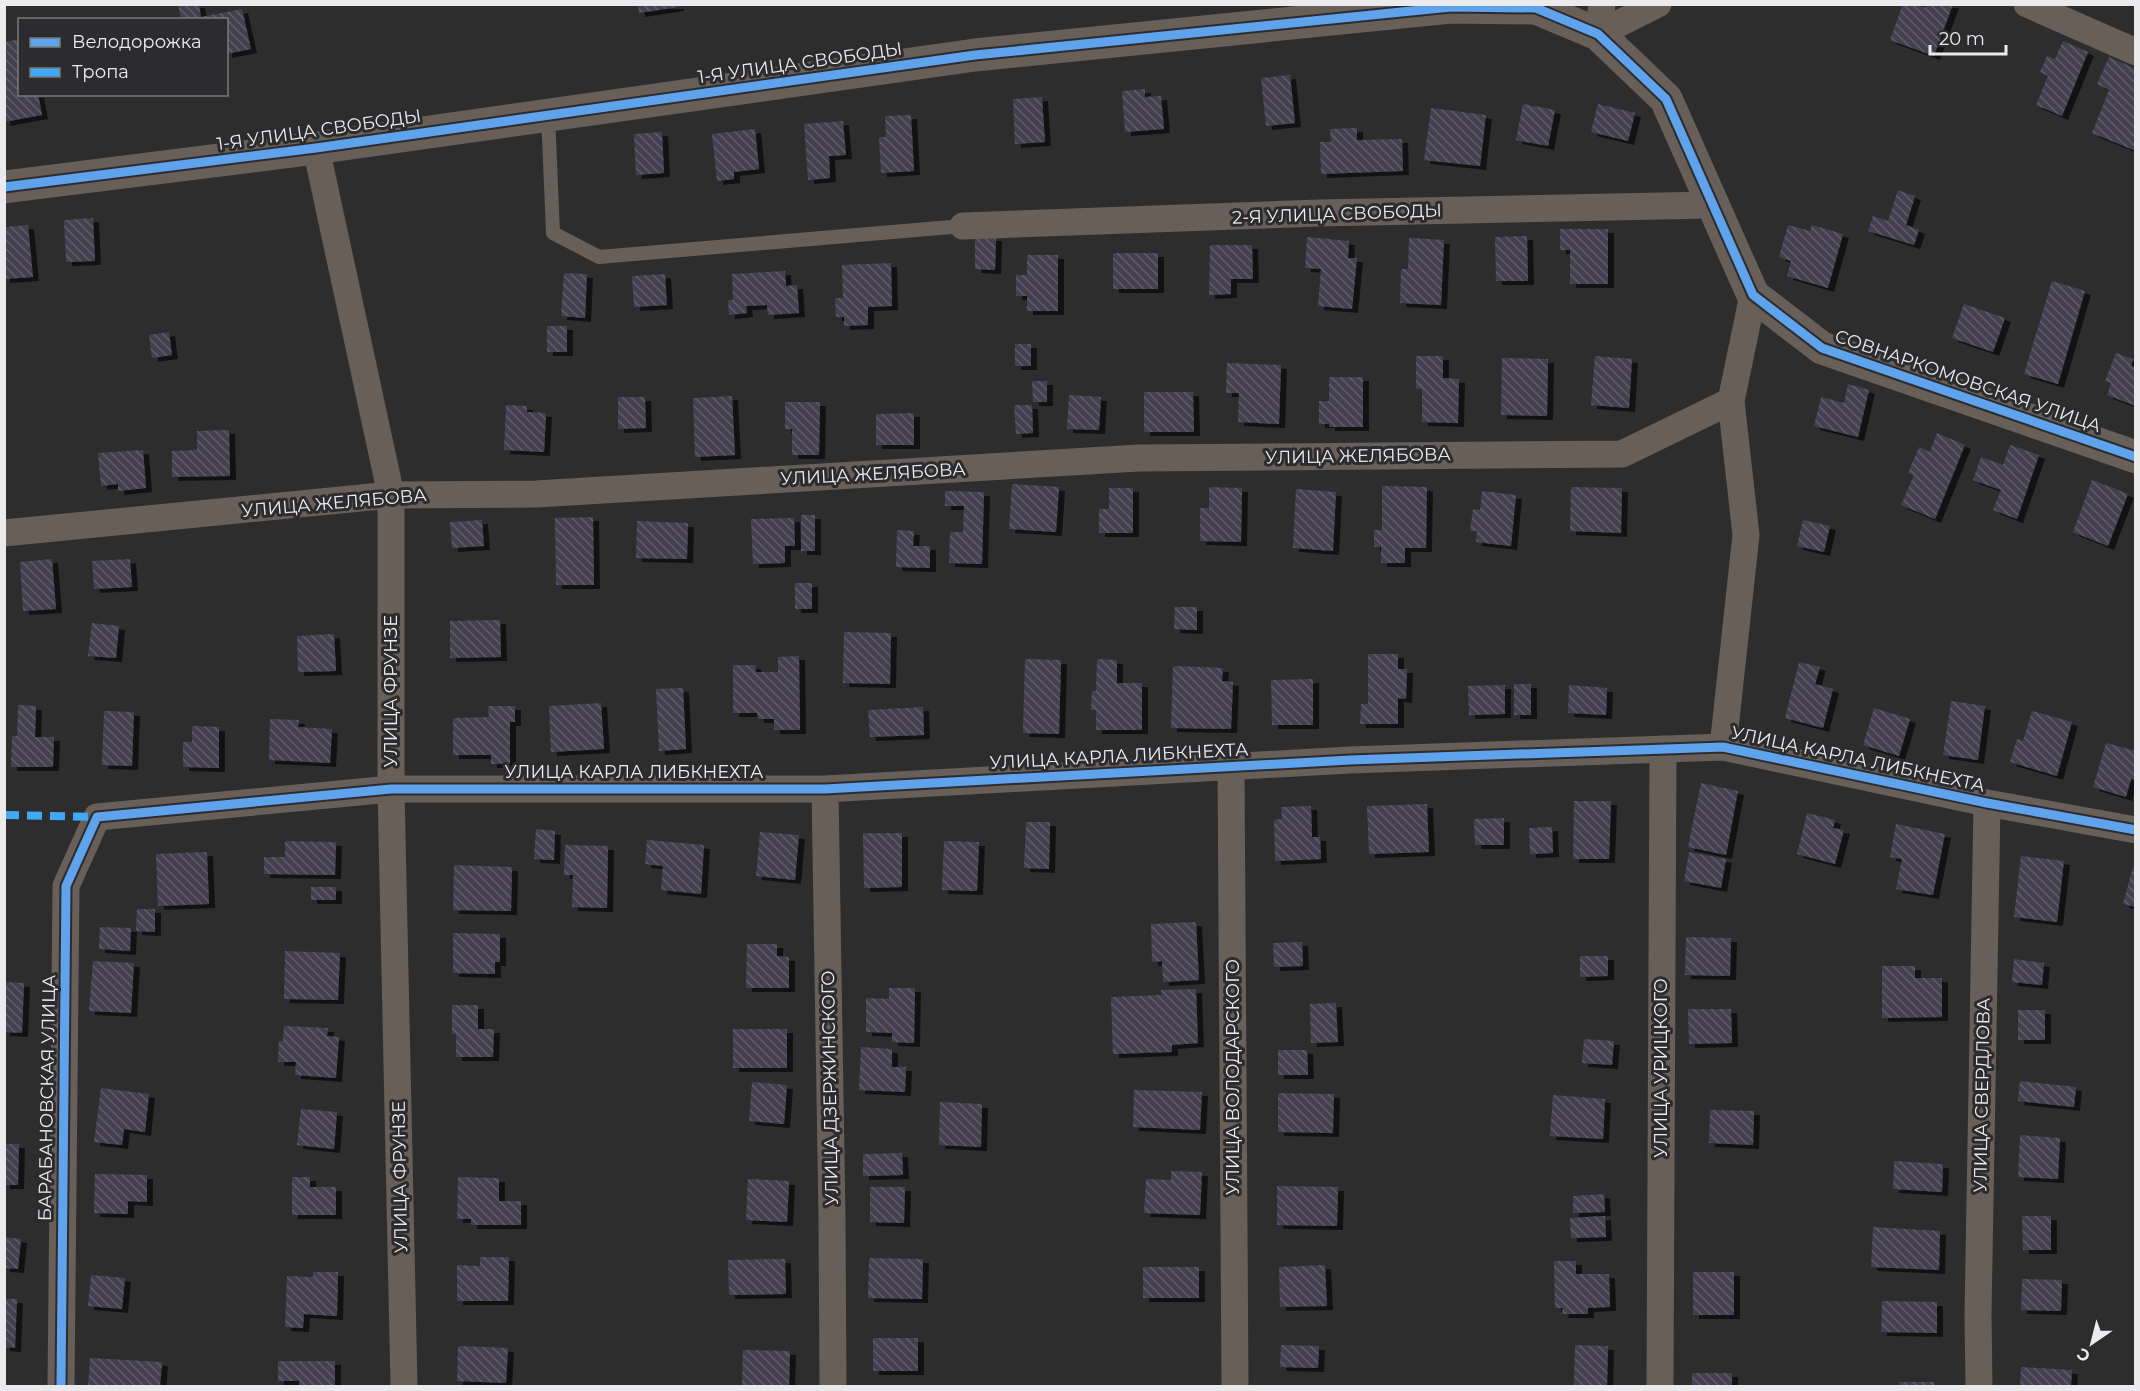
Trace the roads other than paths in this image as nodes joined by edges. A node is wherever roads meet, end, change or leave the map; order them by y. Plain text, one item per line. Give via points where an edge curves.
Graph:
1 (1658, 4) edge
2 (2027, 4) edge
3 (1451, 6) edge
4 (1600, 19) edge
5 (2136, 52) edge
6 (548, 114) junction
7 (315, 148) junction
8 (4, 187) edge
9 (1712, 205) junction
10 (963, 226) joint
11 (1753, 295) junction
12 (1731, 400) junction
13 (2136, 457) edge
14 (391, 495) junction
15 (4, 533) edge
16 (1723, 747) junction
17 (1663, 749) junction
18 (1231, 766) junction
19 (391, 789) junction
20 (825, 789) junction
21 (1987, 803) junction
22 (97, 817) joint
23 (2136, 830) edge
24 (60, 1386) edge
25 (404, 1386) edge
26 (833, 1386) edge
27 (1235, 1386) edge
28 (1660, 1386) edge
29 (1979, 1386) edge

1 - 4 street
2 - 5 street
3 - 4 street, 1-Я УЛИЦА СВОБОДЫ via 1536,8
3 - 6 street, 1-Я УЛИЦА СВОБОДЫ via 975,55
4 - 9 street, СОВНАРКОМОВСКАЯ УЛИЦА via 1666,99
6 - 7 street, 1-Я УЛИЦА СВОБОДЫ
6 - 10 lane via 552,233 599,257
7 - 8 street, 1-Я УЛИЦА СВОБОДЫ
7 - 14 street, УЛИЦА ФРУНЗЕ
9 - 10 street, 2-Я УЛИЦА СВОБОДЫ via 1319,213
9 - 11 street, СОВНАРКОМОВСКАЯ УЛИЦА
11 - 12 street
11 - 13 street, СОВНАРКОМОВСКАЯ УЛИЦА via 1822,348
12 - 14 street, УЛИЦА ЖЕЛЯБОВА via 1622,454 1139,458 536,494
12 - 16 street via 1746,536
14 - 15 street, УЛИЦА ЖЕЛЯБОВА
14 - 19 street, УЛИЦА ФРУНЗЕ
16 - 17 street, УЛИЦА КАРЛА ЛИБКНЕХТА
16 - 21 street, УЛИЦА КАРЛА ЛИБКНЕХТА
17 - 18 street, УЛИЦА КАРЛА ЛИБКНЕХТА
17 - 28 street, УЛИЦА УРИЦКОГО
18 - 20 street, УЛИЦА КАРЛА ЛИБКНЕХТА
18 - 27 street, УЛИЦА ВОЛОДАРСКОГО
19 - 20 street, УЛИЦА КАРЛА ЛИБКНЕХТА
19 - 22 street, УЛИЦА КАРЛА ЛИБКНЕХТА
19 - 25 street, УЛИЦА ФРУНЗЕ
20 - 26 street, УЛИЦА ДЗЕРЖИНСКОГО
21 - 23 street, УЛИЦА КАРЛА ЛИБКНЕХТА
21 - 29 street, УЛИЦА СВЕРДЛОВА
22 - 24 street, БАРАБАНОВСКАЯ УЛИЦА via 66,886

